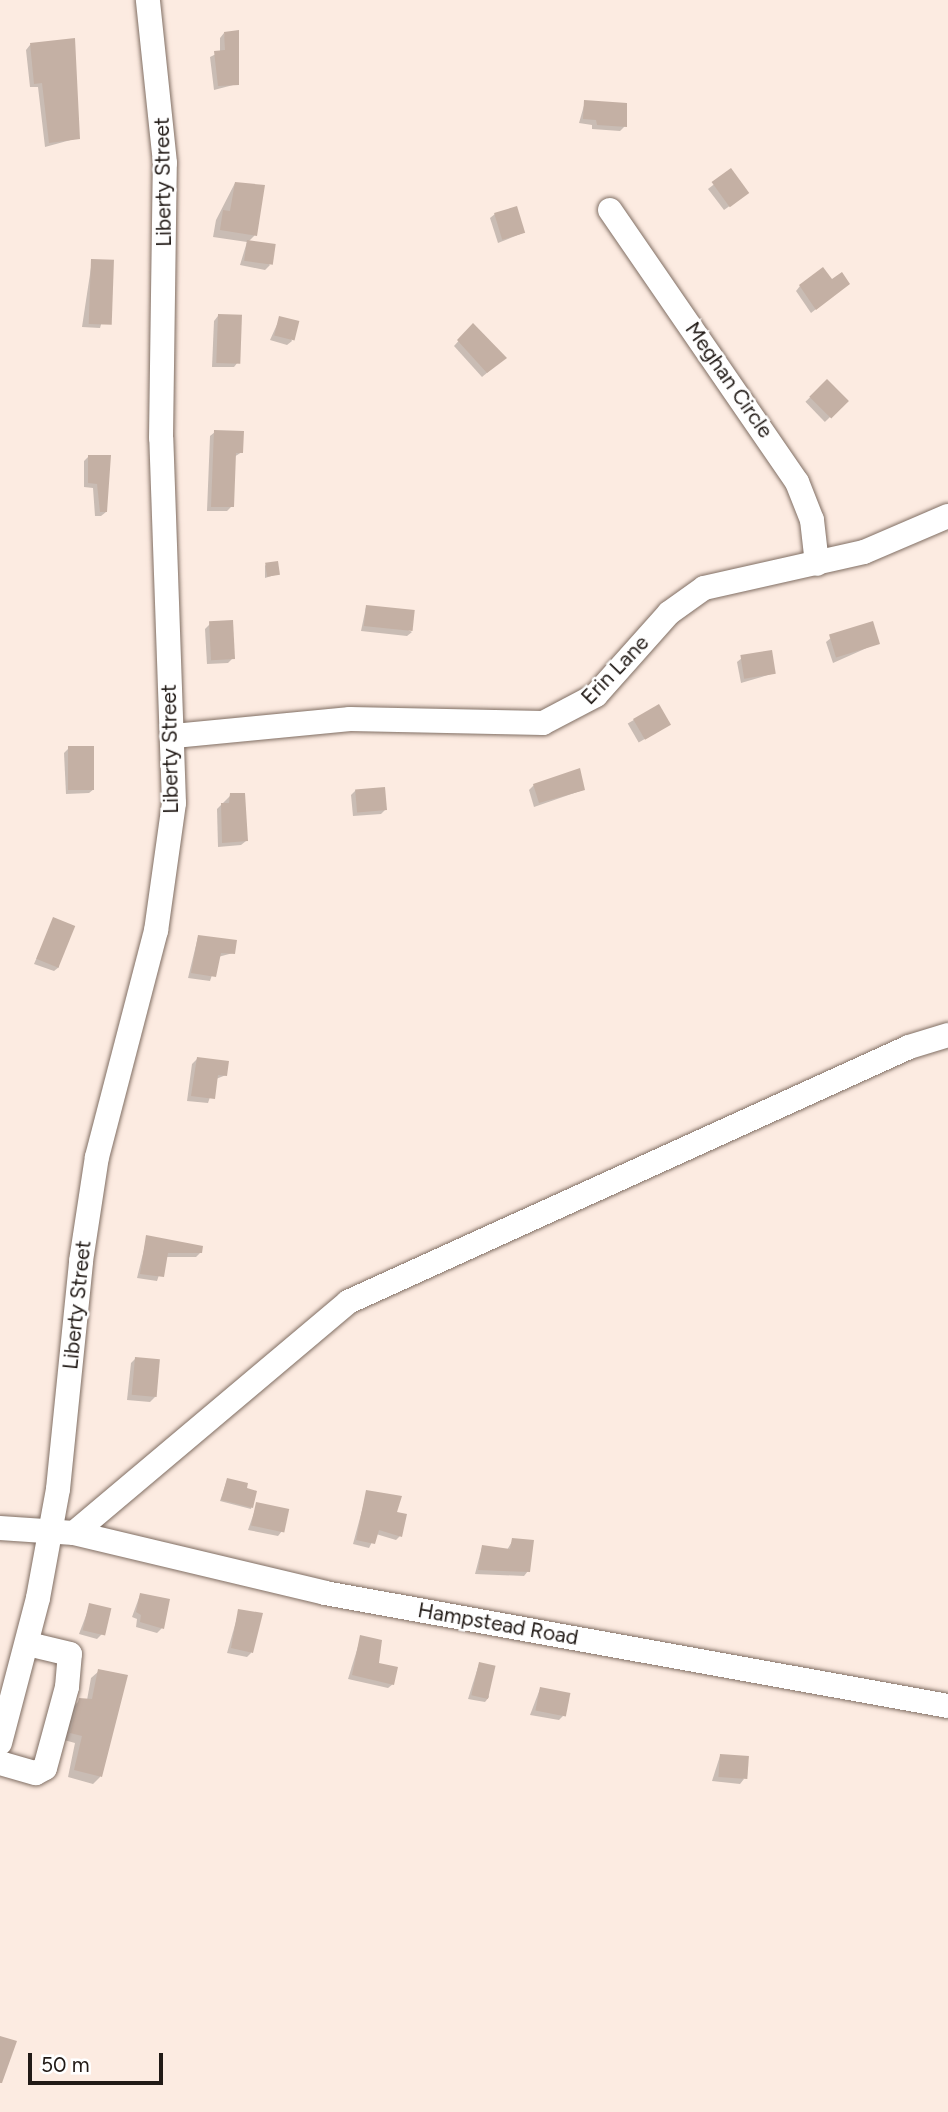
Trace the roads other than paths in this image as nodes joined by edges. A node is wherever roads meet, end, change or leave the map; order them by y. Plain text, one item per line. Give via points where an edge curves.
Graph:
1 (148, 0) edge
2 (610, 210) dead end
3 (948, 516) edge
4 (817, 564) junction
5 (174, 736) junction
6 (948, 1035) edge
7 (0, 1528) edge
8 (62, 1531) junction
9 (28, 1644) junction
10 (948, 1706) edge
11 (0, 1744) edge
12 (0, 1763) edge

1 - 5 street, Liberty Street via 165,163 163,562
2 - 4 street, Meghan Circle via 797,482 813,520
3 - 4 street, Erin Lane via 864,552
4 - 5 street, Erin Lane via 724,582 685,599 596,695 543,723 350,719
5 - 8 street, Liberty Street via 167,868 156,931 97,1157 81,1261 62,1468
6 - 8 street via 909,1047 348,1302
7 - 8 street, Hampstead Road
8 - 9 street, Liberty Street
8 - 10 street, Hampstead Road via 325,1593
9 - 11 street, Liberty Street
9 - 12 street via 69,1654 64,1698 45,1768 36,1773

